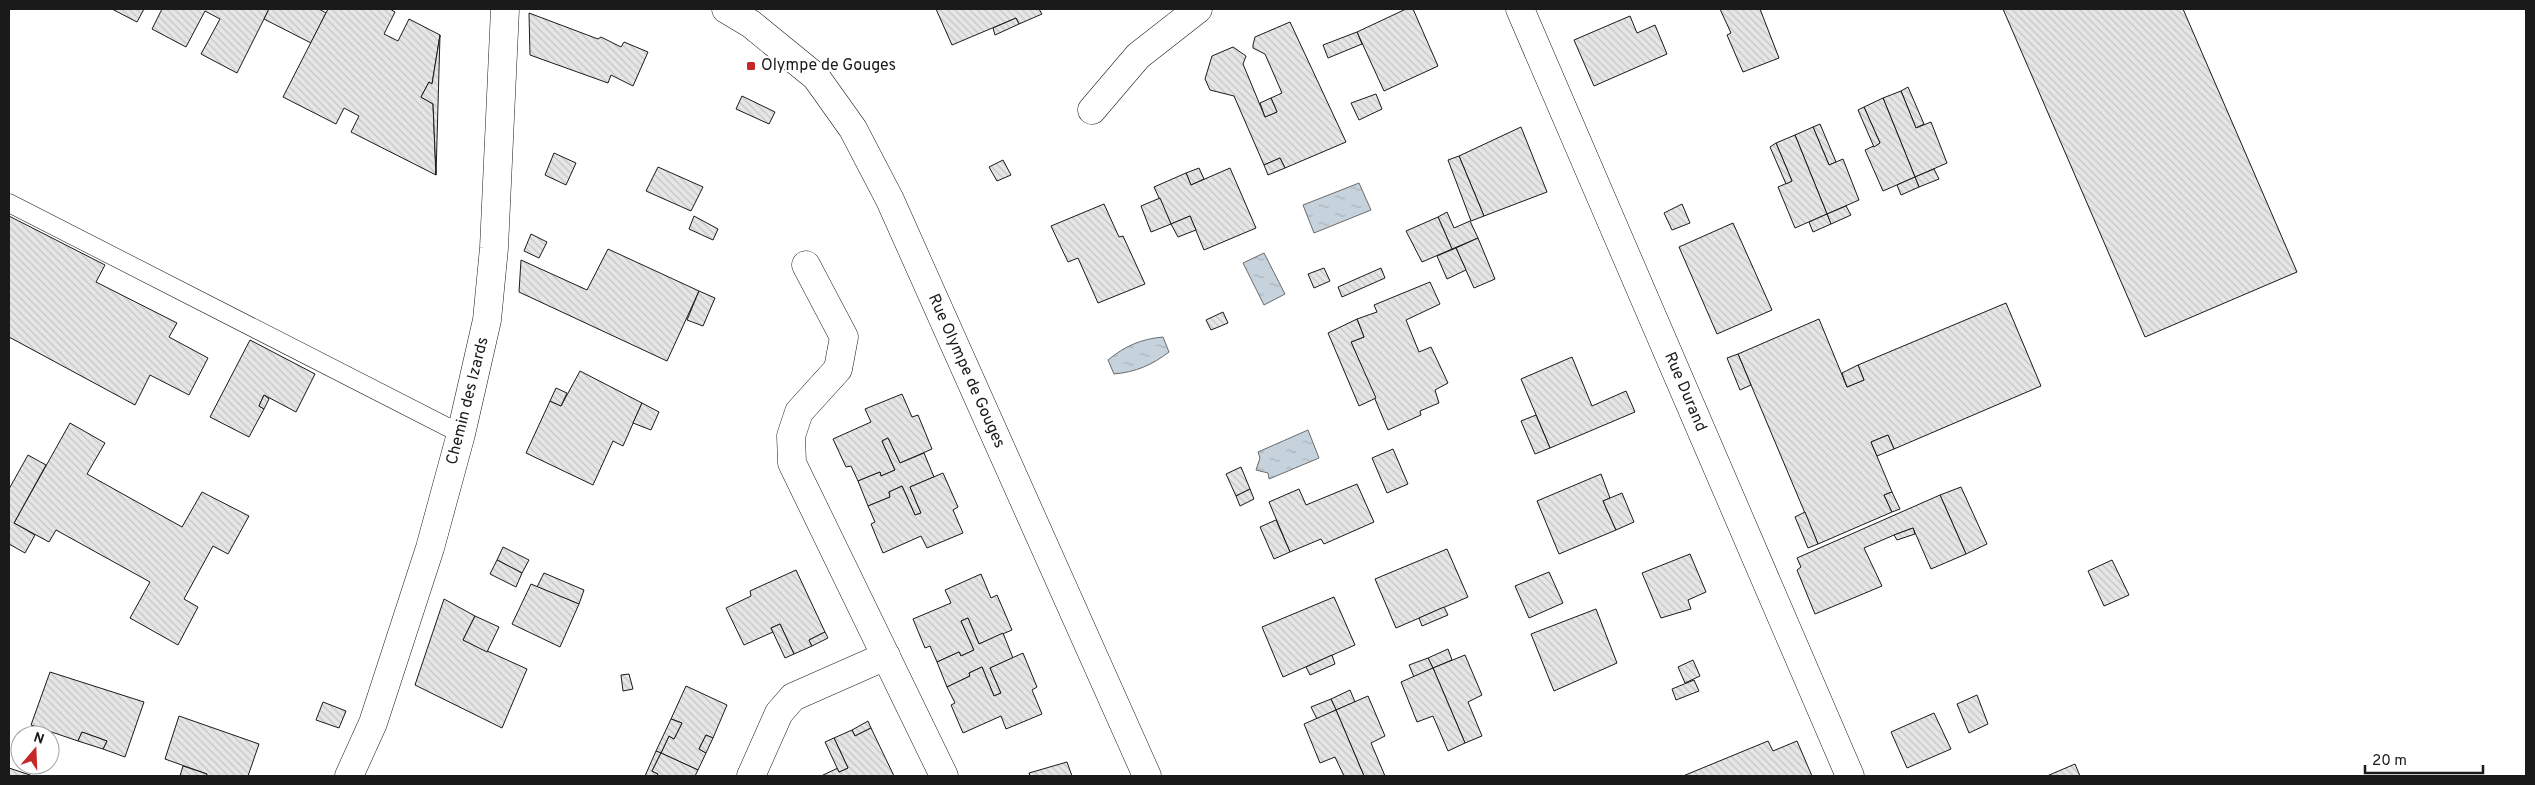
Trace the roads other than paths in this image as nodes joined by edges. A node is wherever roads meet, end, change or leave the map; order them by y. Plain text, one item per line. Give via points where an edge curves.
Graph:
1 (505, 9) edge
2 (726, 9) edge
3 (1198, 9) edge
4 (1520, 9) edge
5 (1092, 110) dead end
6 (9, 203) edge
7 (806, 265) dead end
8 (461, 434) junction
9 (886, 656) junction
10 (349, 776) edge
11 (751, 776) edge
12 (944, 776) edge
13 (1147, 776) edge
14 (1850, 776) edge

1 - 8 street, Chemin des Izards via 494,248 487,320
2 - 13 street, Rue Olympe de Gouges via 751,24 816,77 853,129 890,200
3 - 5 street via 1138,56
4 - 14 street, Rue Durand
6 - 8 lane
7 - 9 street via 844,337 838,370 799,412 791,436 792,462
8 - 10 street, Chemin des Izards via 430,548 373,723
9 - 11 street via 792,697 780,713
9 - 12 street

